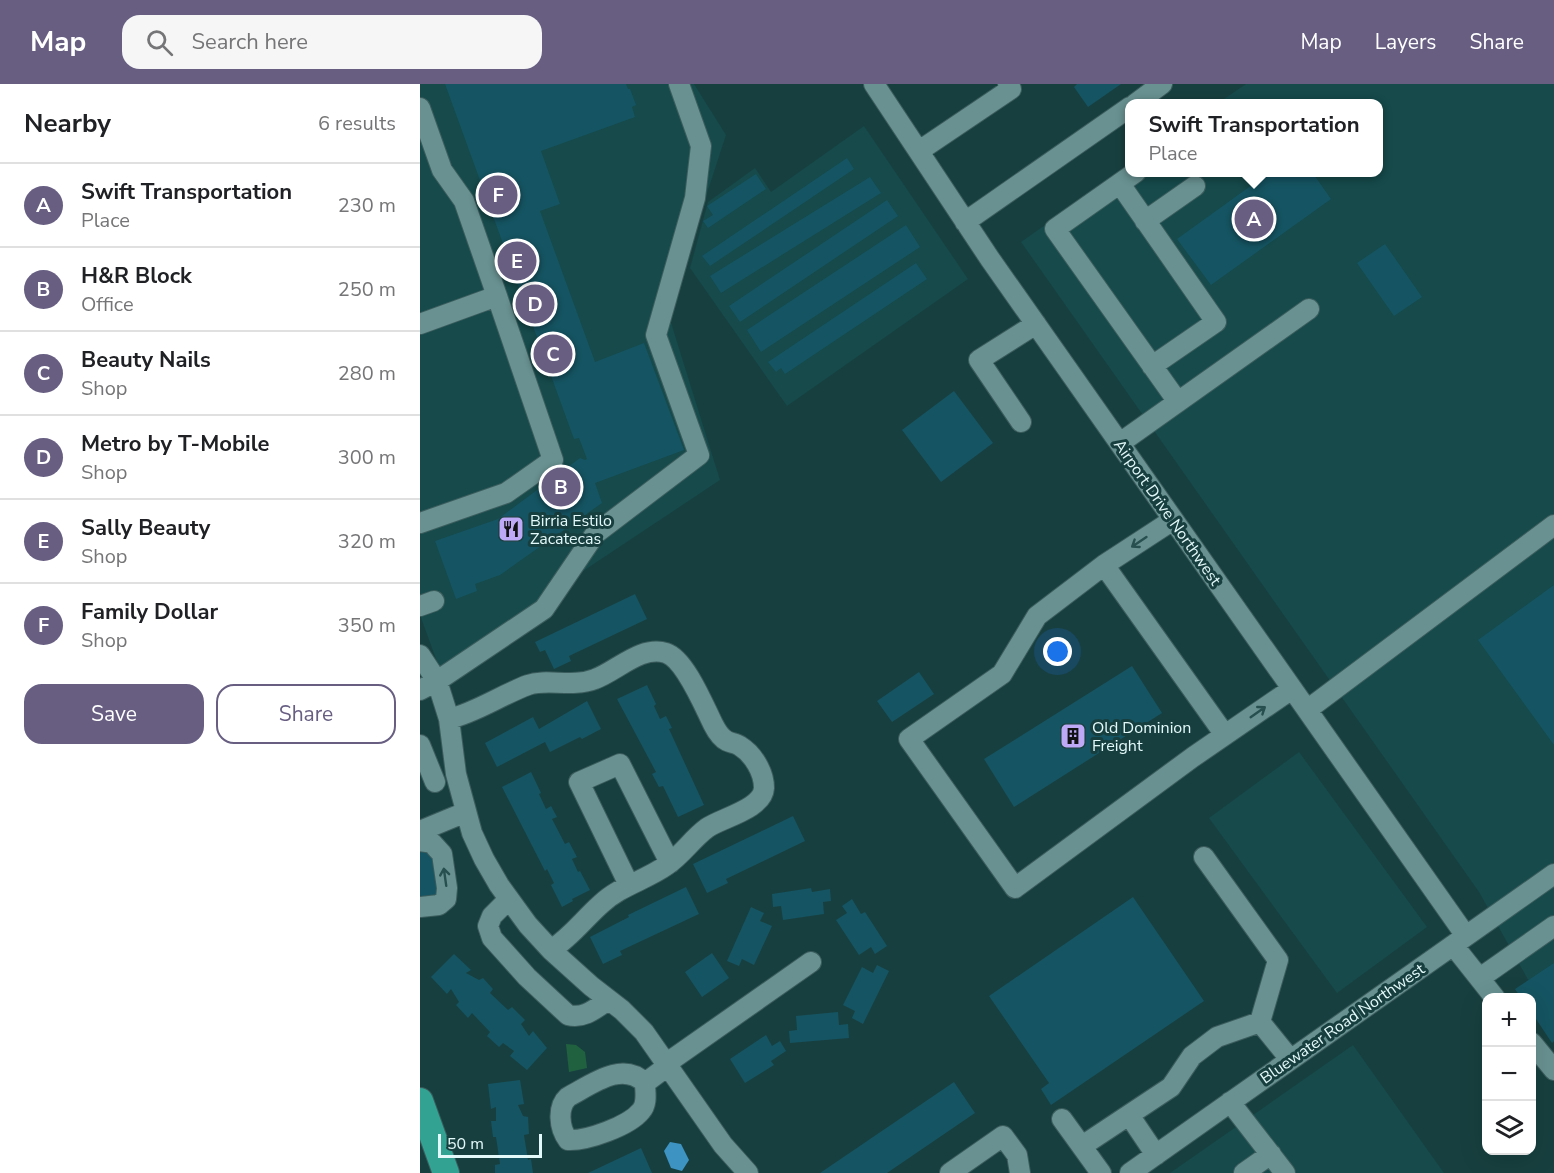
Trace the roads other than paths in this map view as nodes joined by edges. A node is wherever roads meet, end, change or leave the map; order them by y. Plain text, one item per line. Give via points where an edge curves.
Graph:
1 (679, 84) edge
2 (874, 84) edge
3 (1008, 84) edge
4 (1162, 84) edge
5 (1142, 99) edge
6 (420, 108) edge
7 (1125, 110) edge
8 (919, 151) junction
9 (1128, 178) edge
10 (1195, 186) dead end
11 (1146, 221) junction
12 (965, 222) junction
13 (497, 296) junction
14 (1309, 309) dead end
15 (420, 324) edge
16 (1036, 324) junction
17 (1152, 366) junction
18 (1178, 402) junction
19 (1021, 422) dead end
20 (1120, 443) junction
21 (1173, 520) junction
22 (420, 523) edge
23 (1554, 525) edge
24 (1104, 565) junction
25 (420, 655) edge
26 (428, 686) edge
27 (1292, 688) junction
28 (1307, 710) junction
29 (449, 719) junction
30 (1225, 735) junction
31 (420, 745) edge
32 (456, 774) junction
33 (428, 784) edge
34 (466, 812) junction
35 (420, 831) edge
36 (420, 841) edge
37 (1204, 857) dead end
38 (670, 863) junction
39 (1554, 873) edge
40 (629, 885) junction
41 (508, 899) junction
42 (420, 907) edge
43 (1554, 926) edge
44 (1459, 940) junction
45 (551, 950) junction
46 (811, 962) dead end
47 (1480, 978) junction
48 (1491, 993) edge
49 (609, 1000) junction
50 (1260, 1022) junction
51 (1535, 1047) edge
52 (1290, 1059) junction
53 (668, 1064) junction
54 (1554, 1070) edge
55 (645, 1083) dead end
56 (420, 1101) edge
57 (1230, 1102) junction
58 (1129, 1115) junction
59 (1062, 1119) dead end
60 (1082, 1146) junction
61 (1271, 1154) junction
62 (1156, 1155) junction
63 (446, 1173) edge
64 (748, 1173) edge
65 (950, 1173) edge
66 (1020, 1173) edge
67 (1101, 1173) edge
68 (1130, 1173) edge
69 (1244, 1173) edge
70 (1285, 1173) edge

1 - 26 street via 701,146 695,198 656,334 699,455 594,534 544,609
2 - 8 street, Airport Drive Northwest
3 - 8 street via 1011,89
4 - 5 street
6 - 13 street via 442,170 464,201
7 - 12 street
8 - 12 street, Airport Drive Northwest
9 - 11 street
9 - 17 street via 1055,229
10 - 11 street
11 - 17 street via 1215,322
12 - 16 street, Airport Drive Northwest
13 - 15 street
13 - 22 street via 553,460 506,493
14 - 18 street
16 - 19 street via 979,360
16 - 20 street, Airport Drive Northwest
17 - 18 street
18 - 20 street
20 - 21 street, Airport Drive Northwest
21 -> 24 street
21 - 27 street, Airport Drive Northwest
23 - 28 street
24 - 30 street
24 - 30 street via 1037,616 1002,674 909,739 975,832 1015,888
25 - 26 street
26 - 29 street
27 - 28 street, Airport Drive Northwest
30 -> 27 street
28 - 44 street, Airport Drive Northwest
29 - 32 street
29 - 38 street via 530,684 577,684 597,679 645,653 667,653 684,668 717,731 750,756 761,772 764,790 757,802 709,826
31 - 33 street
32 - 33 street
32 - 34 street
34 - 35 street
34 - 41 street via 484,859
42 -> 36 street via 439,905 446,899 447,888 442,854 432,843
37 - 50 street via 1278,960
38 - 40 street
38 - 40 street via 620,764 579,782
39 - 44 street, Bluewater Road Northwest
40 - 45 street via 602,903
41 - 45 street
41 - 49 street via 488,926 492,938 527,977 568,1015 587,1014
43 - 47 street
44 - 47 street, Airport Drive Northwest
44 - 52 street, Bluewater Road Northwest
45 - 49 street
46 - 53 street
47 - 48 street, Airport Drive Northwest
49 - 53 street via 644,1032
50 - 52 street
50 - 58 street via 1217,1037 1192,1056 1171,1087
51 - 54 street
52 - 57 street, Bluewater Road Northwest
53 - 55 street
53 - 64 street via 723,1145
56 - 63 main road
57 - 61 street
57 - 62 street, Bluewater Road Northwest
58 - 60 street
58 - 62 street
59 - 60 street
60 - 67 street
61 - 69 street
61 - 70 street
62 - 68 street, Bluewater Road Northwest
65 - 66 street via 1003,1136 1017,1155

